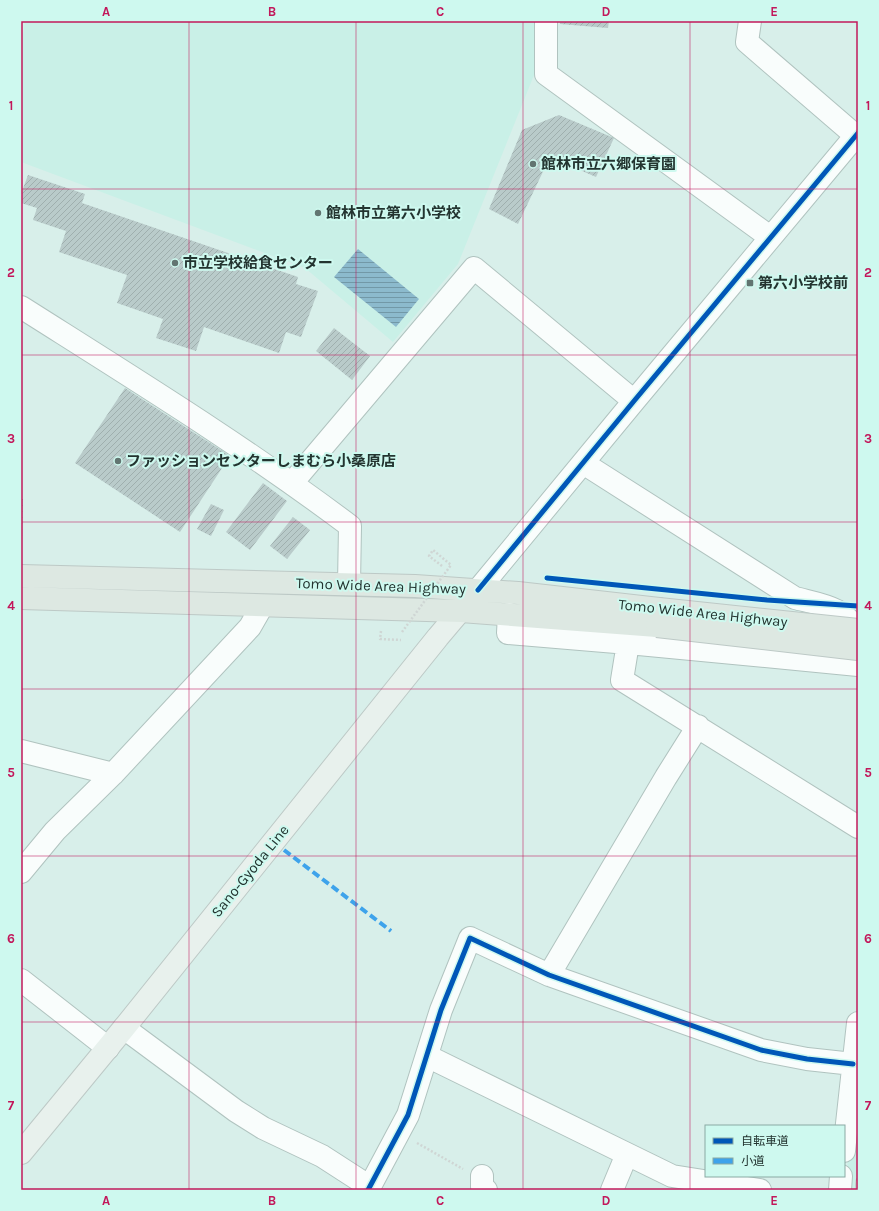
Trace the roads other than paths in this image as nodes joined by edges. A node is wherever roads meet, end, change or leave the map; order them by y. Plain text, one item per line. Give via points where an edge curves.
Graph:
1 (546, 21) edge
2 (750, 21) edge
3 (857, 134) edge
4 (770, 237) junction
5 (21, 308) edge
6 (634, 401) junction
7 (583, 463) junction
8 (292, 483) junction
9 (21, 576) edge
10 (349, 584) junction
11 (478, 590) junction
12 (21, 598) edge
13 (795, 598) junction
14 (262, 606) junction
15 (461, 611) junction
16 (509, 614) junction
17 (658, 618) junction
18 (858, 630) edge
19 (858, 635) edge
20 (628, 642) junction
21 (858, 649) edge
22 (788, 658) junction
23 (858, 665) edge
24 (698, 726) junction
25 (21, 751) edge
26 (113, 774) junction
27 (858, 827) edge
28 (21, 872) edge
29 (548, 975) junction
30 (21, 980) edge
31 (858, 1023) edge
32 (124, 1028) junction
33 (108, 1048) junction
34 (427, 1056) junction
35 (853, 1064) junction
36 (845, 1141) edge
37 (21, 1153) edge
38 (627, 1154) junction
39 (841, 1177) edge
40 (369, 1188) edge
41 (612, 1190) edge
42 (760, 1190) edge
43 (840, 1190) edge

1 - 4 street via 546,74
2 - 3 street via 747,42
3 - 4 street
4 - 6 street
5 - 8 street via 191,414
6 - 7 street
6 - 8 street via 474,268
7 - 11 street
7 - 13 street
8 - 10 street via 350,526
9 - 10 highway, Tomo Wide Area Highway
10 - 11 highway, Tomo Wide Area Highway
11 - 15 main road, Sano-Gyoda Line
11 - 17 highway, Tomo Wide Area Highway
12 - 14 highway, Tomo Wide Area Highway
13 - 19 street via 834,608 854,625
13 - 22 street
14 - 15 highway, Tomo Wide Area Highway
14 - 26 street via 250,627
15 - 16 highway, Tomo Wide Area Highway
15 - 32 main road, Sano-Gyoda Line
16 - 17 highway, Tomo Wide Area Highway
16 - 20 street via 508,633
17 - 18 highway, Tomo Wide Area Highway, bridge
17 - 21 highway, Tomo Wide Area Highway, bridge
20 - 22 street
20 - 24 street via 622,680
22 - 23 street
24 - 27 street
24 - 29 street
25 - 26 street
26 - 28 street via 55,831
29 - 34 street via 470,938 441,1010
29 - 35 street via 761,1050
30 - 33 street
31 - 35 street
32 - 33 main road, Sano-Gyoda Line
32 - 40 street via 236,1111 263,1128 322,1156
33 - 37 main road, Sano-Gyoda Line
34 - 38 street
34 - 40 street via 408,1115
35 - 36 street
38 - 41 street
38 - 42 street via 672,1176
39 - 43 street

